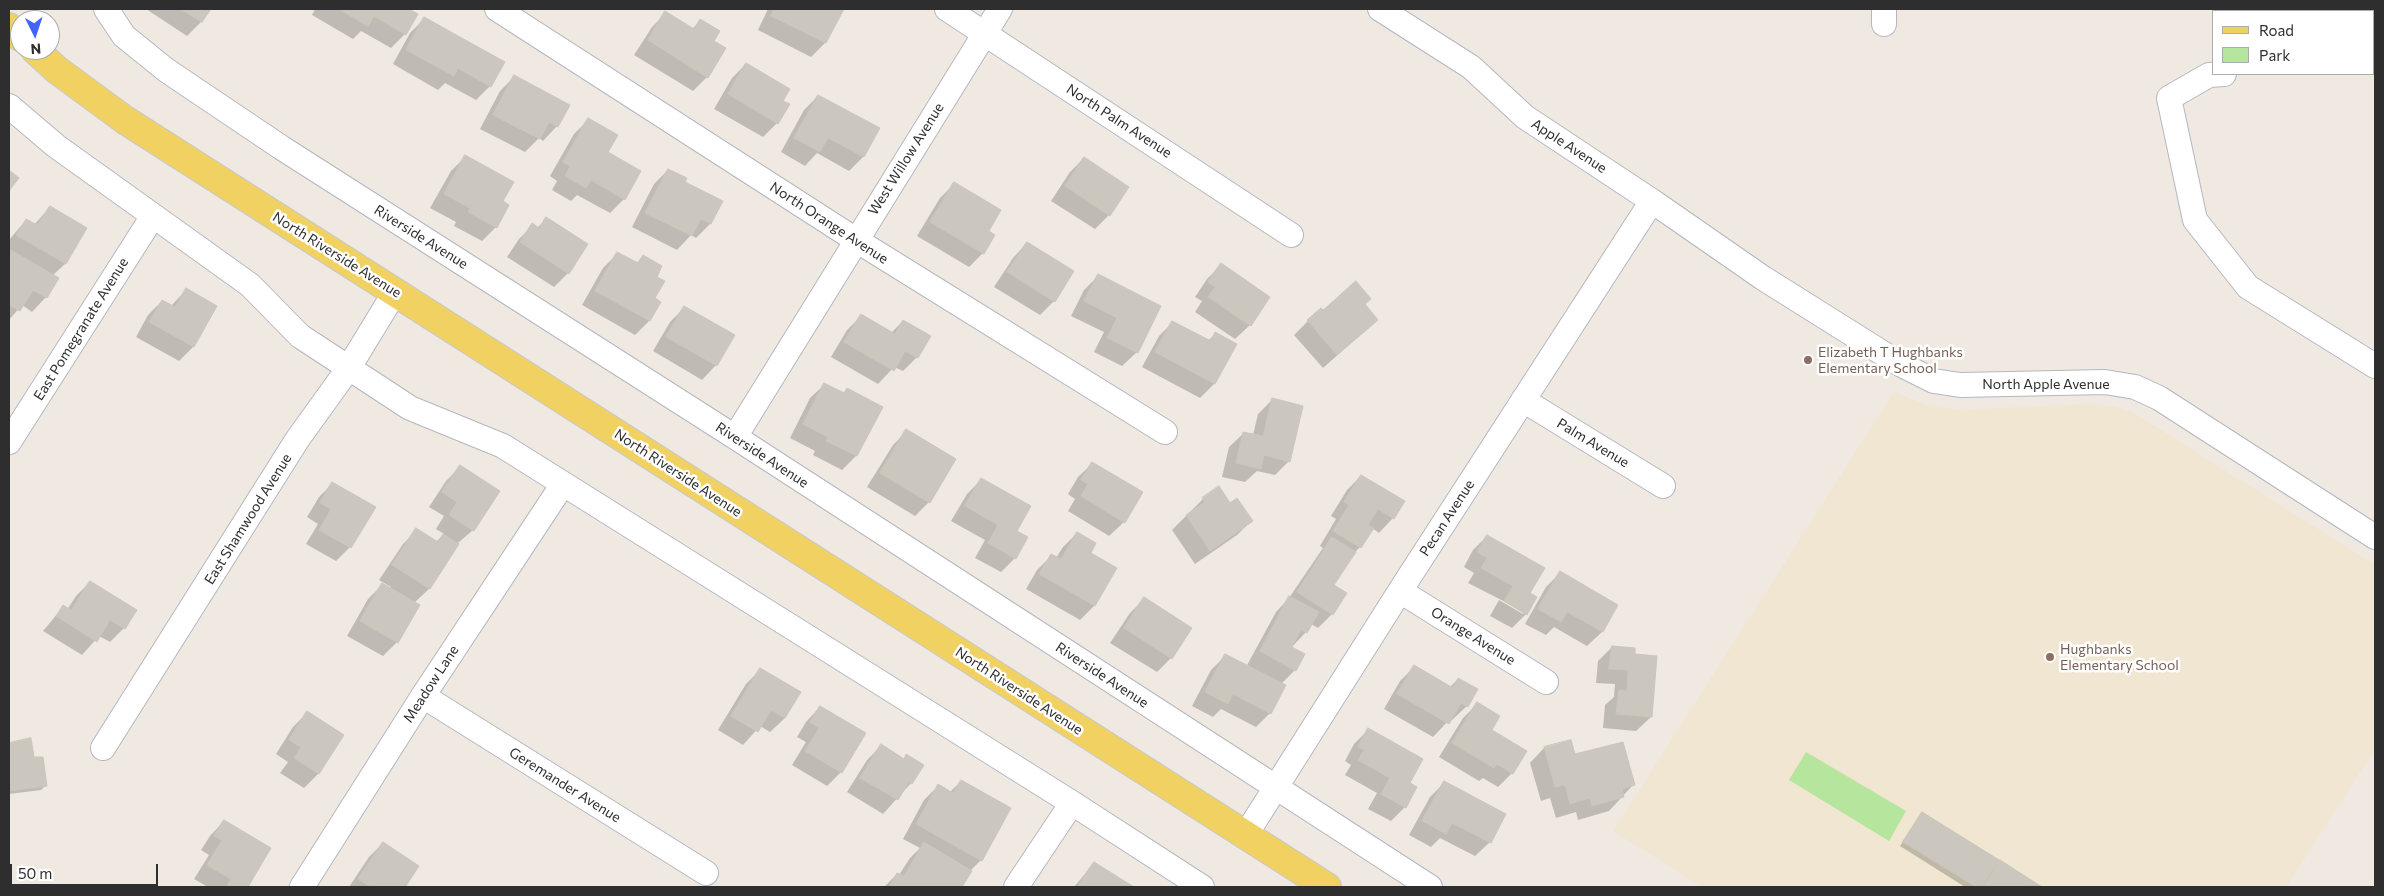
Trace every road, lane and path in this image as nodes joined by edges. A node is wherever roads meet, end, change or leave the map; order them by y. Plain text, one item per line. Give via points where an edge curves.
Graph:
1 (106, 9) edge
2 (497, 9) edge
3 (946, 9) edge
4 (1000, 9) edge
5 (1380, 9) edge
6 (984, 32) junction
7 (46, 60) edge
8 (2212, 75) edge
9 (9, 106) edge
10 (1652, 201) junction
11 (153, 216) junction
12 (1291, 235) dead end
13 (856, 240) junction
14 (1763, 278) joint
15 (395, 292) junction
16 (2375, 366) edge
17 (348, 369) junction
18 (1523, 400) junction
19 (1165, 432) dead end
20 (735, 437) junction
21 (9, 442) edge
22 (563, 484) junction
23 (1663, 486) dead end
24 (2375, 537) edge
25 (1400, 591) junction
26 (1546, 682) dead end
27 (423, 696) junction
28 (103, 748) dead end
29 (1276, 788) junction
30 (1072, 803) junction
31 (1245, 836) junction
32 (706, 873) dead end
33 (302, 887) edge
34 (1016, 887) edge
35 (1202, 887) edge
36 (1326, 887) edge
37 (1430, 887) edge

1 - 20 street, Riverside Avenue via 124,36 166,70 282,148
2 - 13 street, North Orange Avenue
3 - 6 street, North Palm Avenue
4 - 6 street, West Willow Avenue
5 - 10 street, Apple Avenue via 1470,67 1525,118
6 - 12 street, North Palm Avenue
6 - 13 street, West Willow Avenue
7 - 15 main road, North Riverside Avenue via 125,120
8 - 16 street via 2168,98 2195,220 2248,287
9 - 11 street via 56,146
10 - 14 street, Apple Avenue
10 - 18 street, Pecan Avenue
11 - 17 street via 250,285 300,336
11 - 21 street, East Pomegranate Avenue
13 - 19 street, North Orange Avenue
13 - 20 street, West Willow Avenue
14 - 24 street, North Apple Avenue via 1934,382 1960,385 2105,382 2135,387 2159,398
15 - 17 street, East Shamwood Avenue
15 - 31 main road, North Riverside Avenue
17 - 22 street via 410,408 503,446
17 - 28 street, East Shamwood Avenue via 297,440
18 - 23 street, Palm Avenue
18 - 25 street, Pecan Avenue
20 - 29 street, Riverside Avenue
22 - 27 street, Meadow Lane
22 - 30 street
25 - 26 street, Orange Avenue
25 - 29 street, Pecan Avenue
27 - 32 street, Geremander Avenue
27 - 33 street, Meadow Lane
29 - 31 street, Pecan Avenue
29 - 37 street, Riverside Avenue
30 - 34 street
30 - 35 street
31 - 36 main road, North Riverside Avenue

